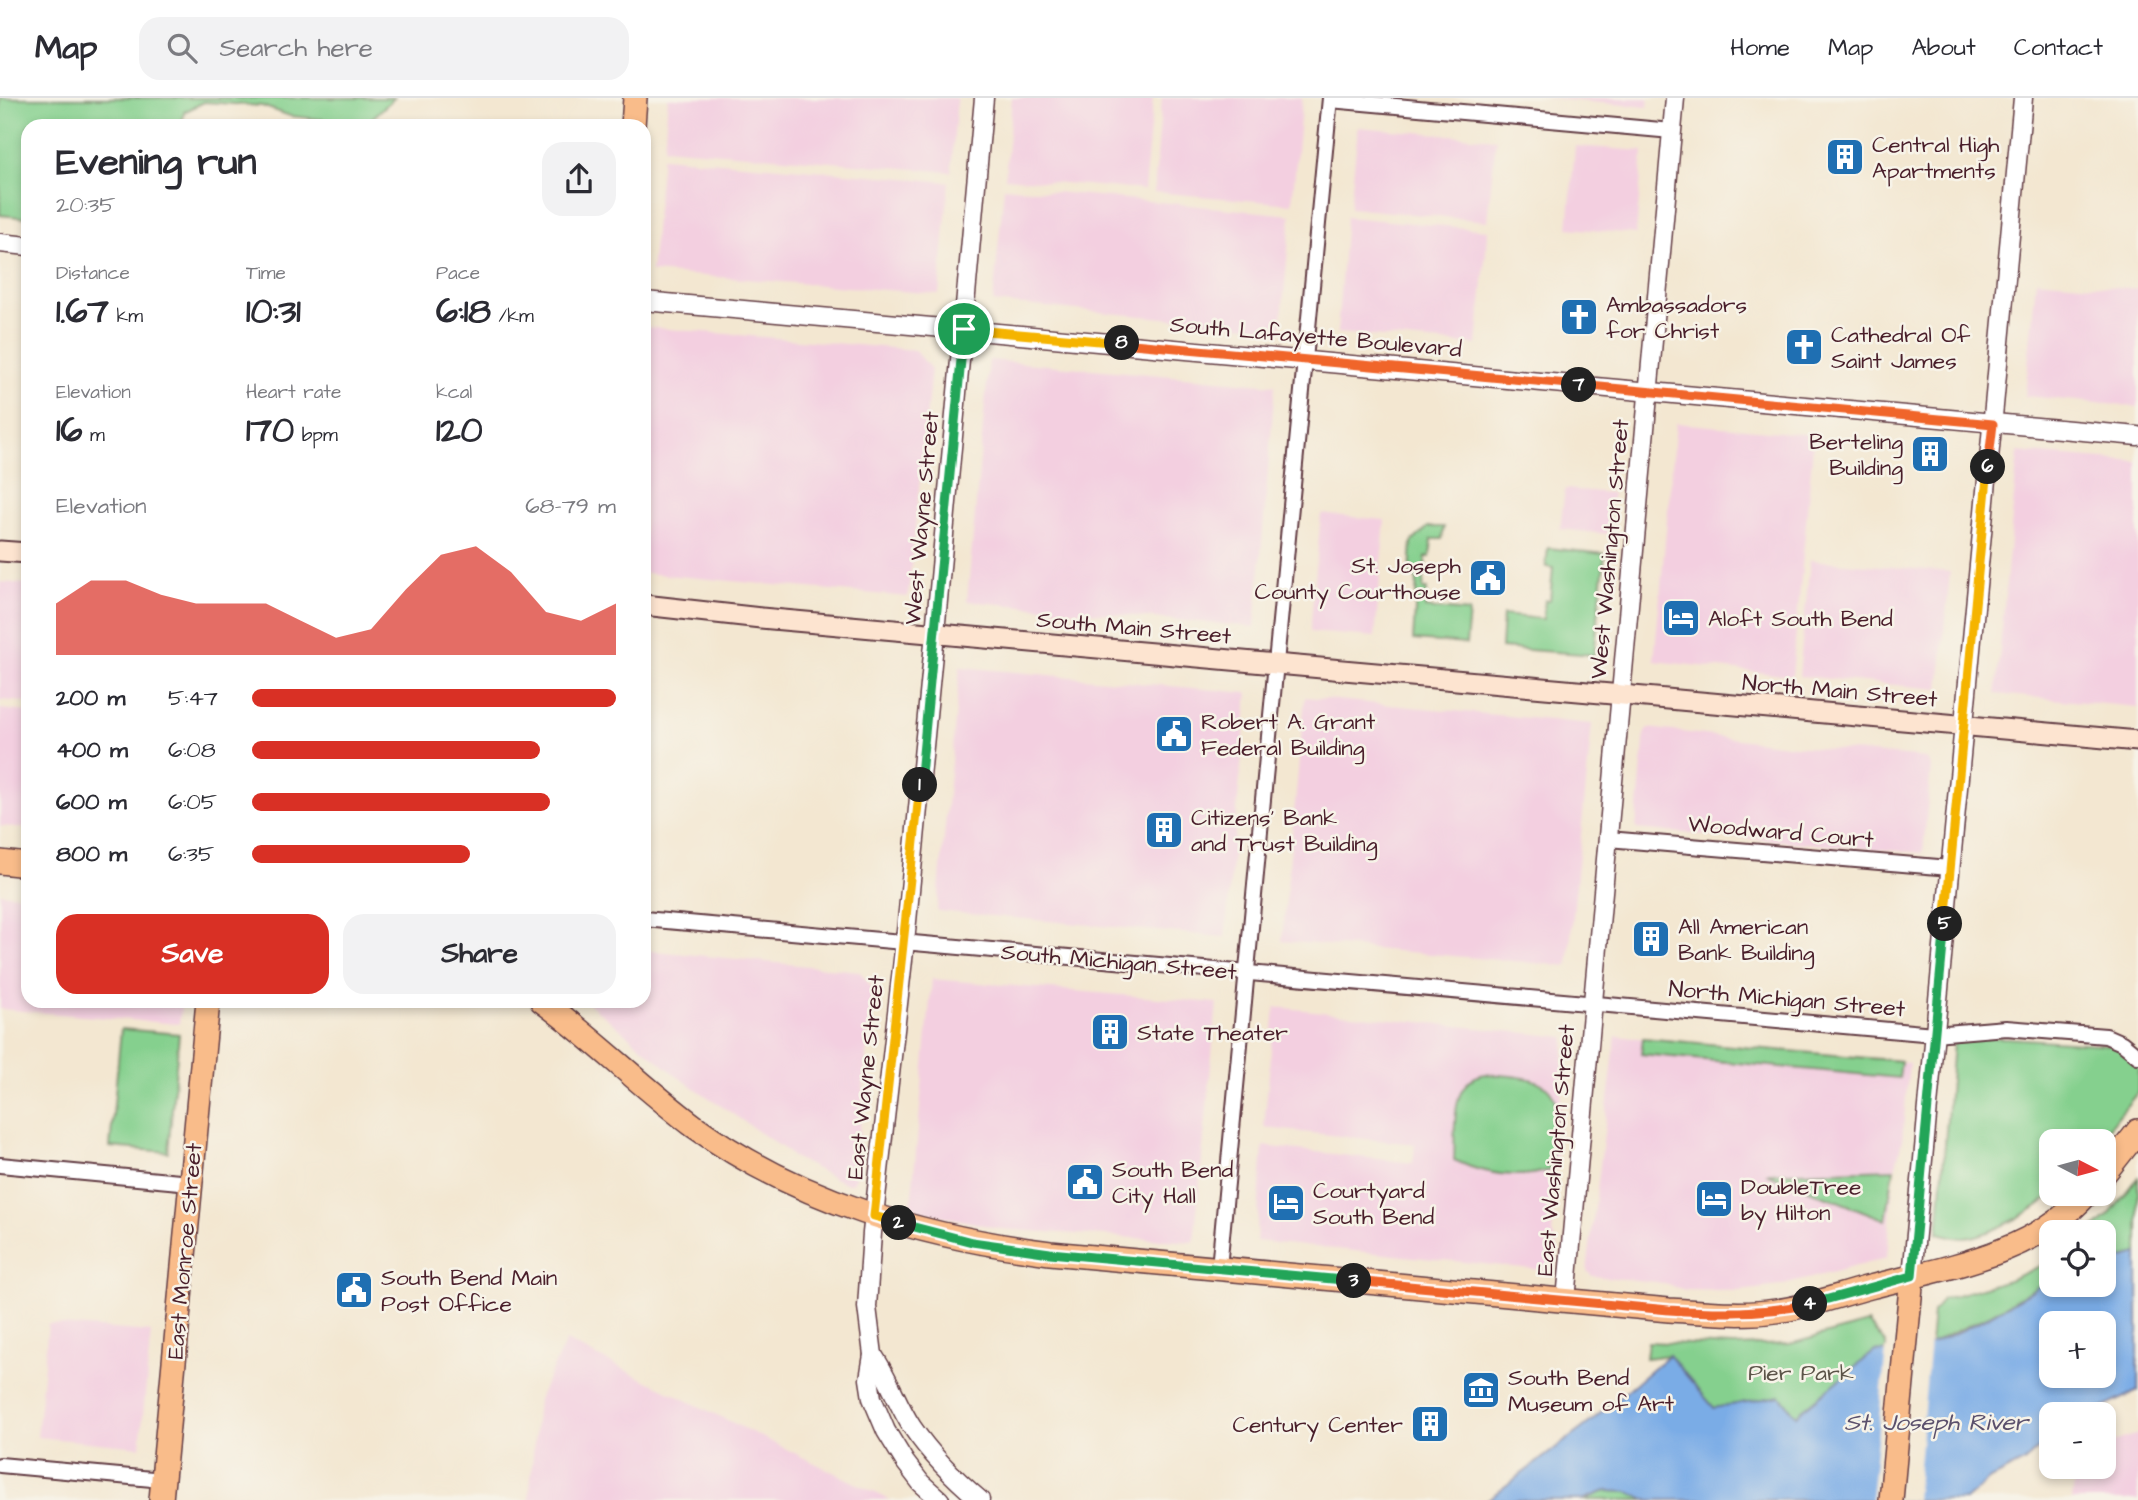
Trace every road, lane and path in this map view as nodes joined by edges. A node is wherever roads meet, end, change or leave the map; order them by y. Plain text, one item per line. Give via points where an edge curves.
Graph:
1 (635, 98) edge
2 (984, 98) edge
3 (1675, 98) edge
4 (2023, 98) edge
5 (1330, 99) edge
6 (634, 119) edge
7 (1672, 131) junction
8 (0, 243) edge
9 (21, 245) edge
10 (651, 302) edge
11 (964, 329) junction
12 (1304, 360) junction
13 (1648, 392) junction
14 (1993, 424) junction
15 (2138, 436) edge
16 (0, 551) edge
17 (21, 553) edge
18 (651, 606) edge
19 (935, 633) junction
20 (1274, 664) junction
21 (1621, 695) junction
22 (1963, 726) junction
23 (2138, 741) edge
24 (1608, 839) junction
25 (0, 862) edge
26 (21, 864) edge
27 (1950, 869) junction
28 (651, 920) edge
29 (905, 942) junction
30 (1248, 973) junction
31 (1593, 1004) junction
32 (207, 1008) edge
33 (554, 1008) edge
34 (1934, 1034) junction
35 (2138, 1056) edge
36 (2138, 1131) edge
37 (2116, 1159) edge
38 (0, 1164) edge
39 (190, 1183) junction
40 (2074, 1206) edge
41 (874, 1216) junction
42 (1219, 1268) junction
43 (1912, 1276) junction
44 (1566, 1300) junction
45 (873, 1355) junction
46 (0, 1465) edge
47 (162, 1490) edge
48 (940, 1500) edge
49 (980, 1500) edge
50 (1891, 1500) edge

1 - 6 main road
2 - 11 street, West Wayne Street
3 - 7 street, West Washington Street
4 - 14 street
5 - 7 street
5 - 12 street
7 - 13 street, West Washington Street
8 - 9 street
10 - 11 street, South Lafayette Boulevard
11 - 12 street, South Lafayette Boulevard
11 - 19 street, West Wayne Street
12 - 13 street, South Lafayette Boulevard
12 - 20 street
13 - 14 street, South Lafayette Boulevard
13 - 21 street, West Washington Street
14 - 15 street, South Lafayette Boulevard
14 - 22 street
16 - 17 main road
18 - 19 main road, South Main Street
19 - 20 main road, South Main Street
19 - 29 street, West Wayne Street
20 - 21 main road, South Main Street
20 - 30 street
21 - 22 main road, North Main Street
21 - 24 street, West Washington Street
22 - 23 main road, North Main Street
22 - 27 street
24 - 27 street, Woodward Court
24 - 31 street, West Washington Street
25 - 26 main road
27 - 34 street
28 - 29 street, South Michigan Street
29 - 30 street, South Michigan Street
29 - 41 street, East Wayne Street
30 - 31 street, South Michigan Street
30 - 42 street
31 - 34 street, North Michigan Street
31 - 44 street, East Washington Street
32 - 39 main road, East Monroe Street
33 - 41 main road via 696,1127 795,1184
34 - 35 street, North Michigan Street via 2006,1028 2106,1036
34 - 43 street
36 - 37 main road
38 - 39 street
39 - 47 main road, East Monroe Street
40 - 43 main road via 2055,1224 1998,1253
41 - 42 main road via 944,1236 1012,1248
41 - 45 street, East Wayne Street via 867,1307
42 - 44 main road
43 - 44 main road via 1755,1313
43 - 50 main road
45 - 48 street via 872,1398 886,1431 921,1483
45 - 49 street via 912,1427 939,1462
46 - 47 street

